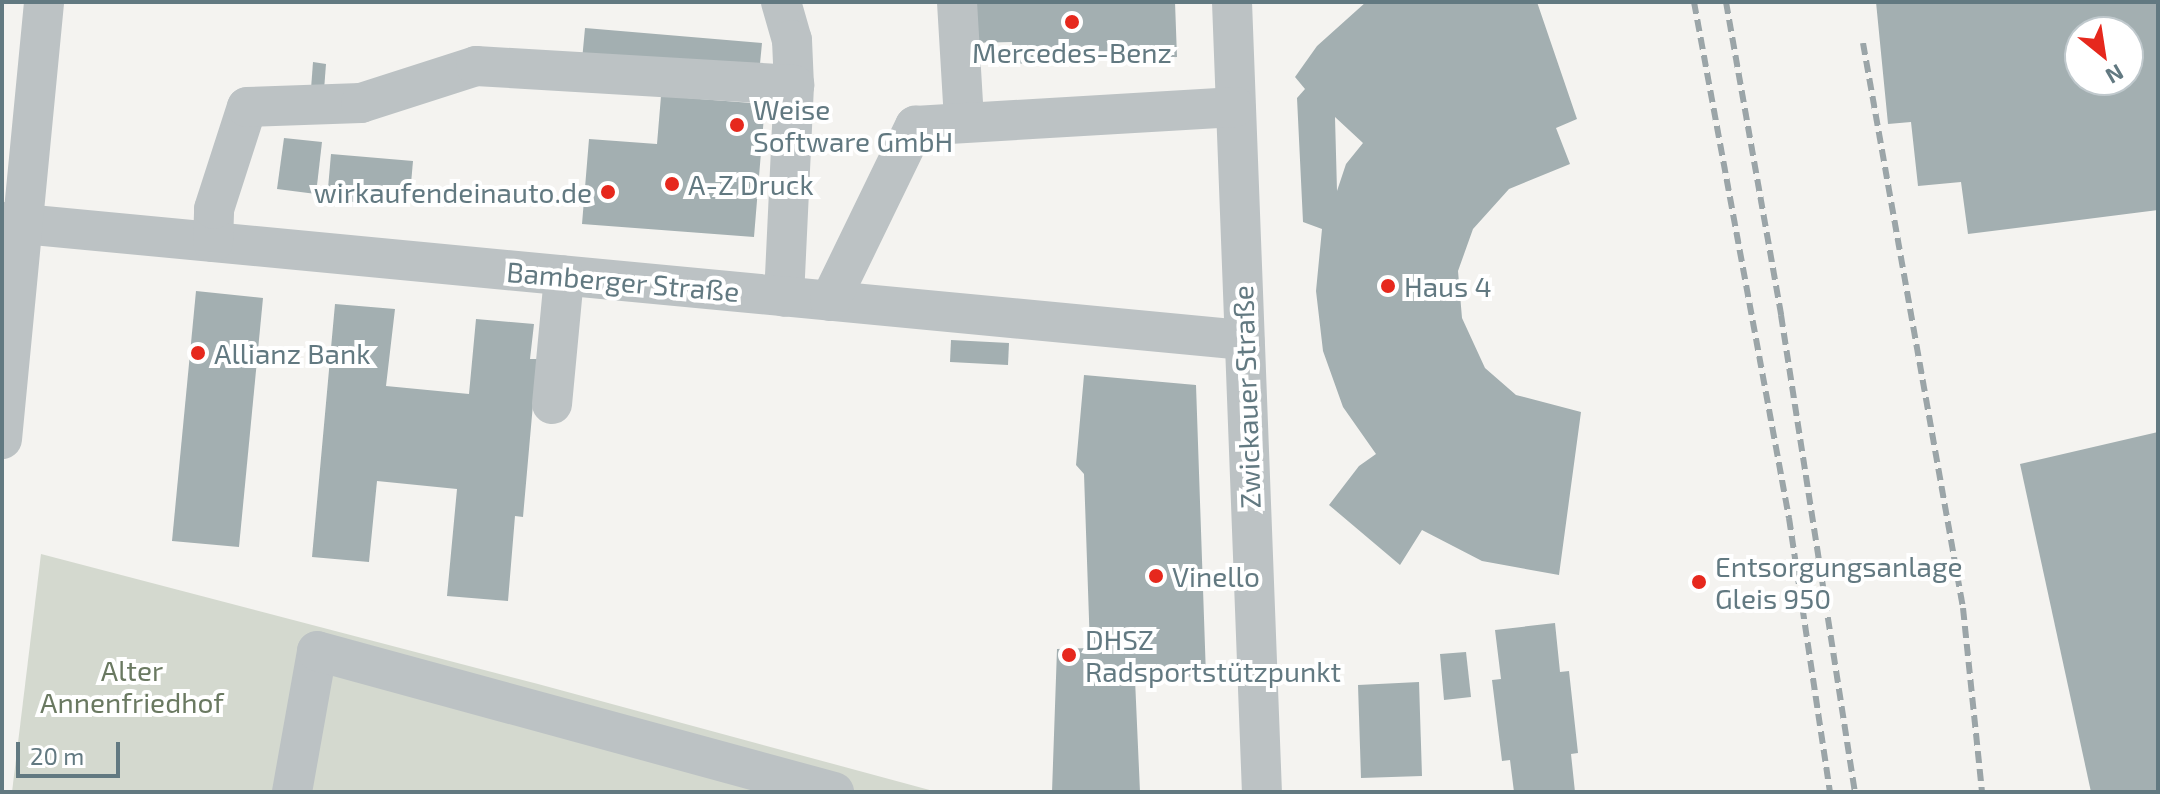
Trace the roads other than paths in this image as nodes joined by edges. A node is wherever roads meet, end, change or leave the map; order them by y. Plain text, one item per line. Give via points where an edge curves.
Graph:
1 (44, 2) edge
2 (781, 2) edge
3 (957, 2) edge
4 (1232, 2) edge
5 (794, 85) junction
6 (1235, 107) junction
7 (964, 121) junction
8 (12, 223) edge
9 (213, 242) junction
10 (564, 276) junction
11 (784, 297) junction
12 (830, 301) junction
13 (1244, 340) junction
14 (552, 404) dead end
15 (2, 439) edge
16 (292, 792) edge
17 (834, 792) edge
18 (1262, 792) edge

1 - 8 street
2 - 5 street via 792,40
3 - 7 street
4 - 6 street, Zwickauer Straße
5 - 9 street via 476,66 361,103 247,107 214,209
5 - 11 street
6 - 7 street
6 - 13 street, Zwickauer Straße
7 - 12 street via 915,126
8 - 9 street, Bamberger Straße
8 - 15 street
9 - 10 street, Bamberger Straße
10 - 11 street, Bamberger Straße
10 - 14 street
11 - 12 street, Bamberger Straße
12 - 13 street, Bamberger Straße
13 - 18 street, Zwickauer Straße
16 - 17 street via 317,651

